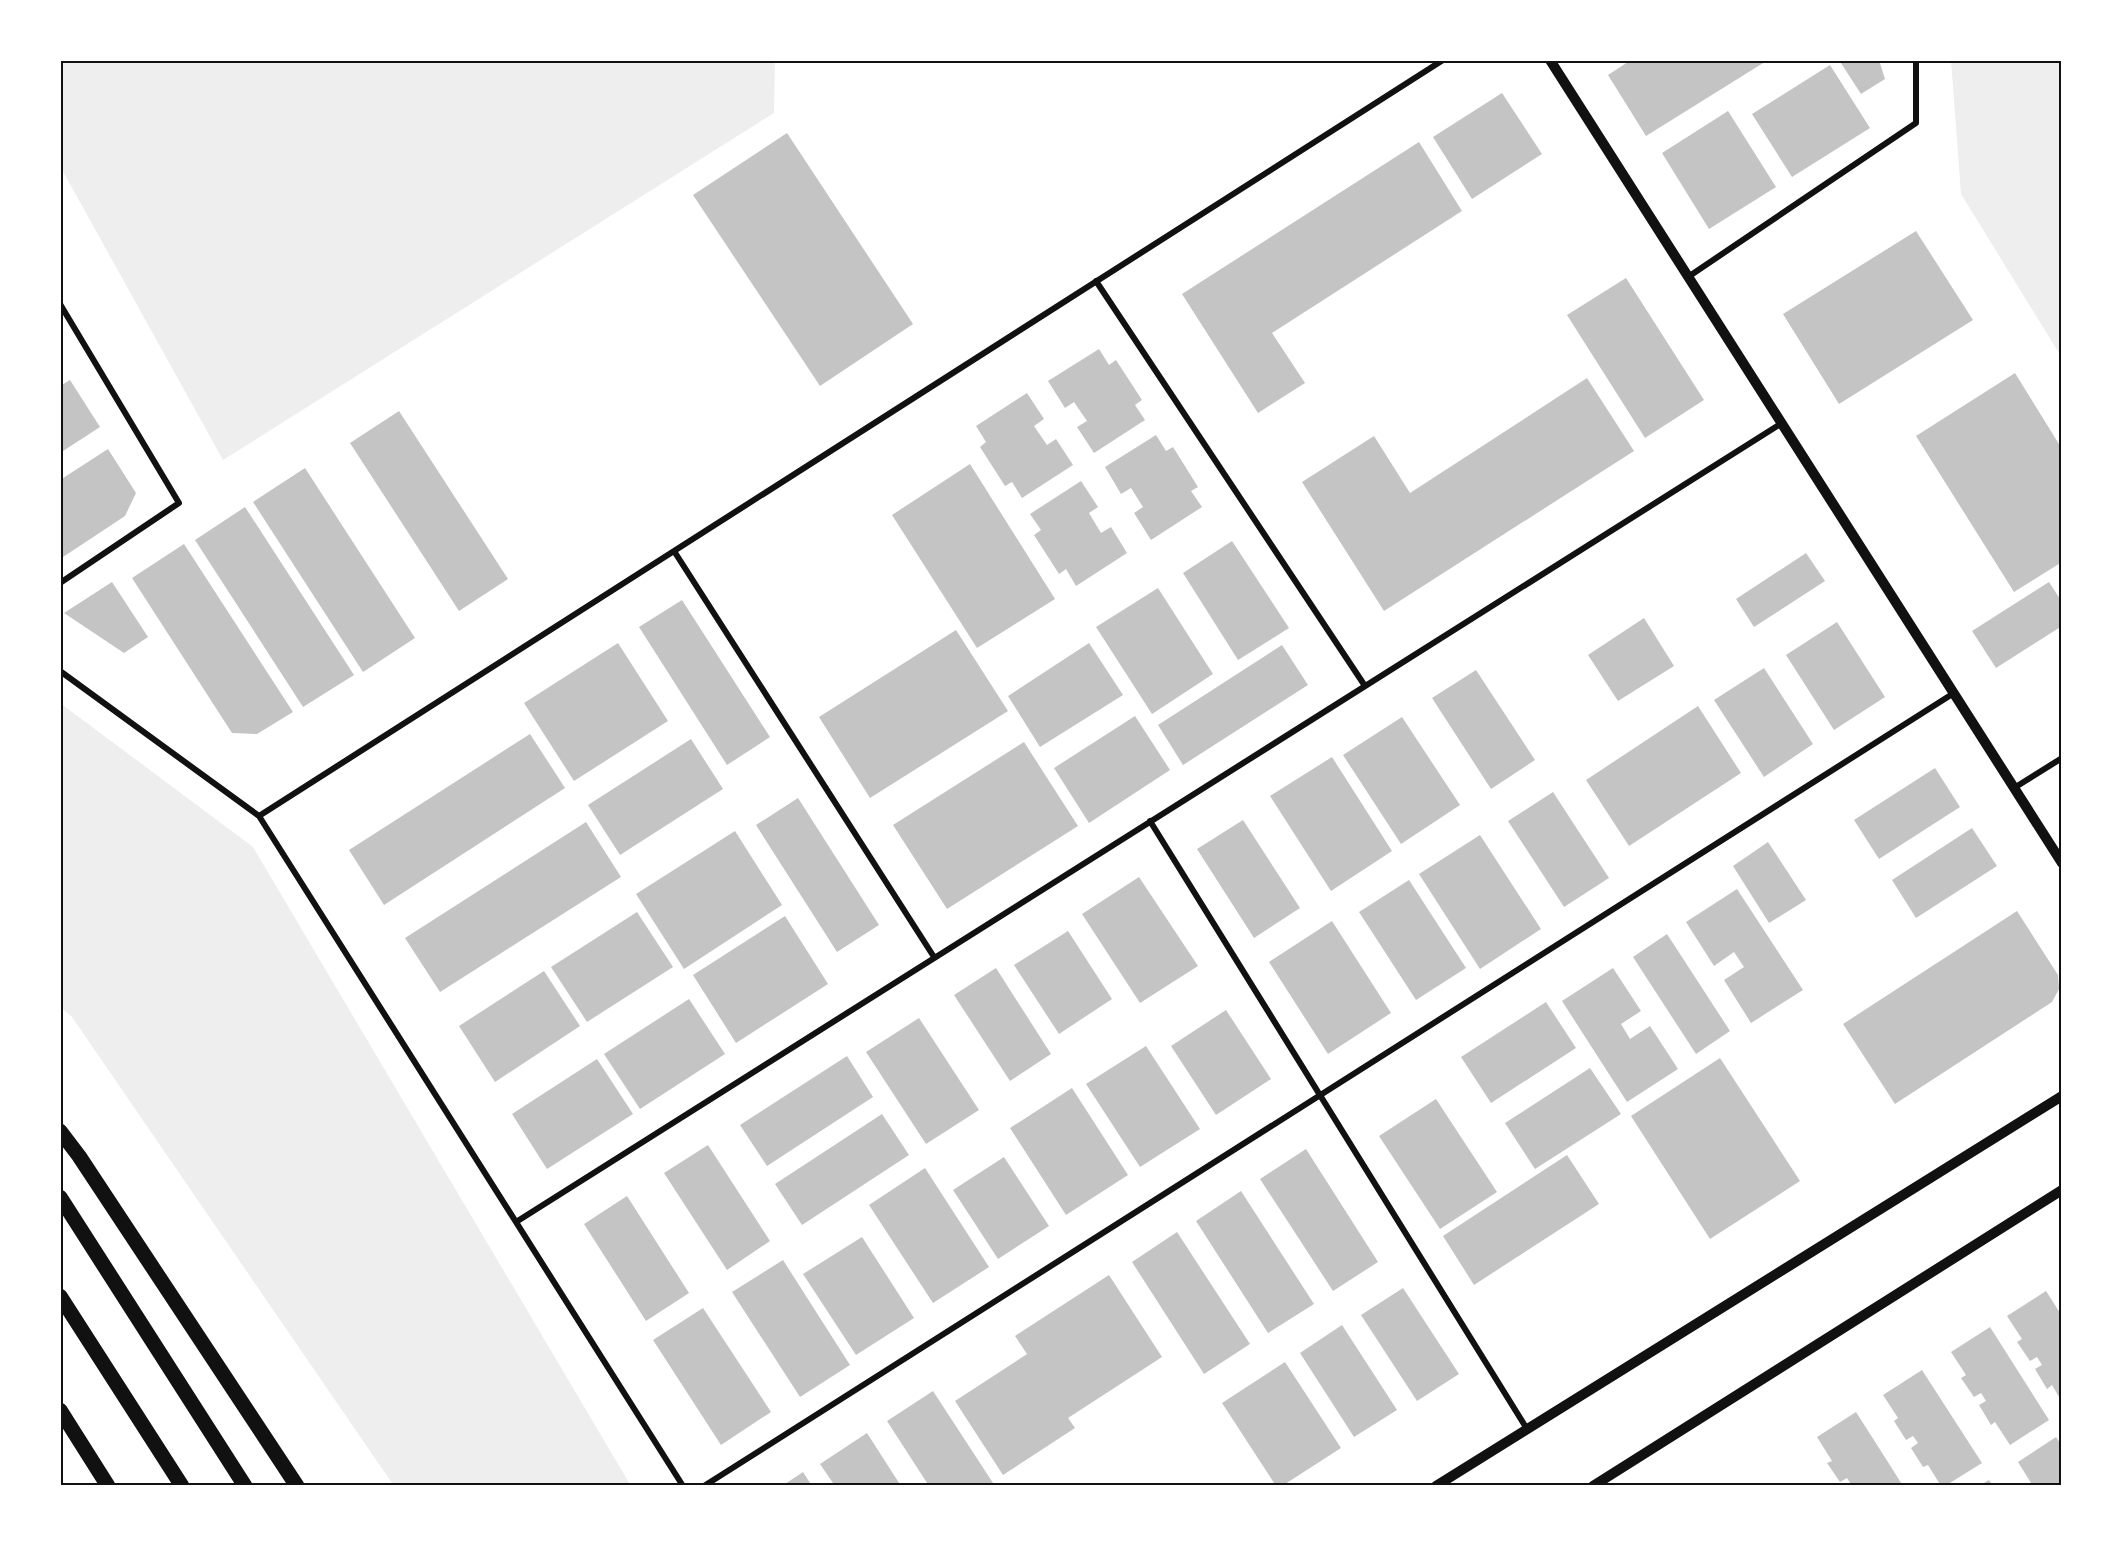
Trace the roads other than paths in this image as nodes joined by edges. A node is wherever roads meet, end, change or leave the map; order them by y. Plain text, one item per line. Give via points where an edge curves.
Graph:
1 (1443, 60) edge
2 (1550, 60) edge
3 (1916, 60) edge
4 (1688, 277) junction
5 (1096, 281) junction
6 (60, 304) edge
7 (1782, 423) junction
8 (674, 551) junction
9 (60, 583) edge
10 (60, 672) edge
11 (1365, 686) junction
12 (1954, 693) junction
13 (2062, 758) edge
14 (2014, 788) junction
15 (259, 816) junction
16 (1150, 821) junction
17 (2062, 863) edge
18 (934, 957) junction
19 (1320, 1095) junction
20 (2062, 1096) edge
21 (60, 1131) edge
22 (2062, 1190) edge
23 (60, 1197) edge
24 (516, 1222) junction
25 (60, 1296) edge
26 (60, 1410) edge
27 (1527, 1429) junction
28 (108, 1486) edge
29 (182, 1486) edge
30 (245, 1486) edge
31 (297, 1486) edge
32 (683, 1486) edge
33 (704, 1486) edge
34 (1436, 1486) edge
35 (1593, 1486) edge

1 - 5 street
2 - 4 street
3 - 4 street via 1916,123
4 - 7 street
5 - 8 street
5 - 11 street
6 - 9 street via 179,503
7 - 11 street
7 - 12 street
8 - 15 street
8 - 18 street
10 - 15 street
11 - 16 street
12 - 14 street
12 - 19 street
13 - 14 street
14 - 17 street
15 - 24 street
16 - 18 street
16 - 19 street
18 - 24 street
19 - 27 street
19 - 33 street
20 - 27 street
21 - 31 main road
22 - 35 street
23 - 30 main road
24 - 32 street
25 - 29 main road
26 - 28 main road
27 - 34 street

